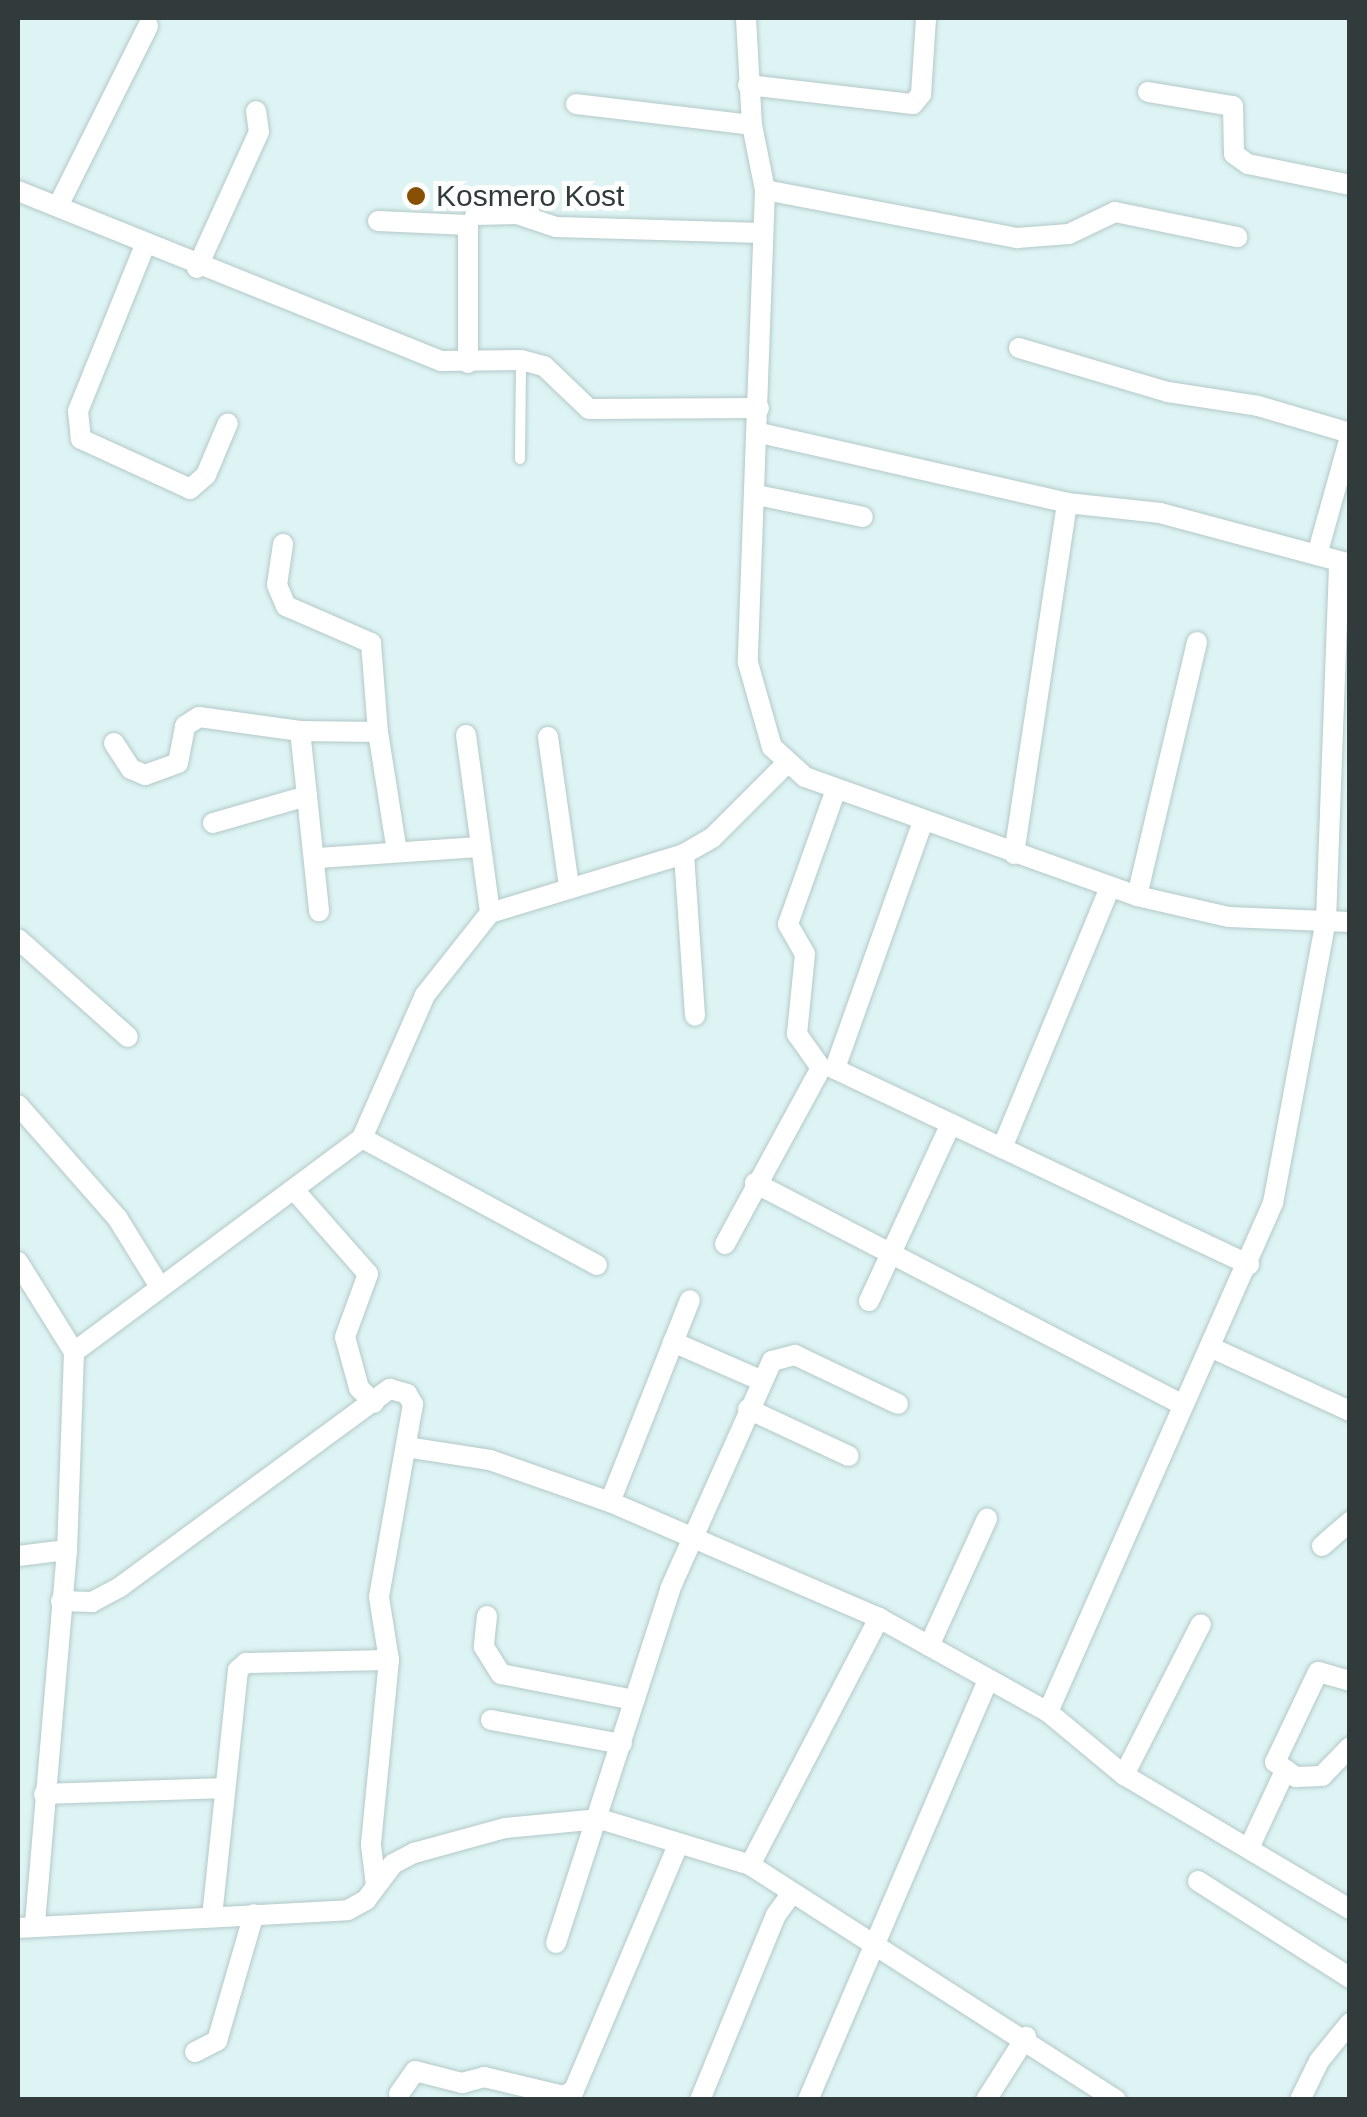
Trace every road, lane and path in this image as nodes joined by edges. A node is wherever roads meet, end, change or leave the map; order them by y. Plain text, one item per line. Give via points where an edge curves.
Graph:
1 (746, 18) edge
2 (926, 19) edge
3 (148, 26) dead end
4 (748, 85) junction
5 (1148, 92) dead end
6 (576, 104) dead end
7 (256, 111) dead end
8 (752, 124) junction
9 (1350, 185) edge
10 (765, 190) junction
11 (18, 191) edge
12 (58, 206) junction
13 (475, 214) dead end
14 (378, 221) dead end
15 (762, 233) junction
16 (1236, 237) dead end
17 (145, 245) junction
18 (197, 268) junction
19 (1018, 348) dead end
20 (521, 360) junction
21 (468, 363) junction
22 (759, 408) junction
23 (228, 423) dead end
24 (760, 433) junction
25 (1350, 435) edge
26 (520, 459) dead end
27 (756, 495) junction
28 (1067, 503) junction
29 (862, 517) dead end
30 (282, 544) dead end
31 (1317, 555) junction
32 (1344, 563) edge
33 (1197, 642) dead end
34 (300, 731) junction
35 (378, 732) junction
36 (466, 736) dead end
37 (548, 737) dead end
38 (114, 744) dead end
39 (786, 766) junction
40 (836, 789) junction
41 (307, 796) junction
42 (213, 823) dead end
43 (922, 824) junction
44 (480, 847) junction
45 (397, 852) junction
46 (684, 854) junction
47 (1014, 854) junction
48 (316, 858) junction
49 (570, 887) junction
50 (1110, 887) junction
51 (1137, 896) junction
52 (318, 911) dead end
53 (490, 913) junction
54 (1326, 922) junction
55 (1350, 922) edge
56 (18, 939) edge
57 (696, 1016) dead end
58 (128, 1037) dead end
59 (805, 1046) junction
60 (836, 1058) junction
61 (18, 1106) edge
62 (950, 1126) junction
63 (362, 1138) junction
64 (1002, 1148) junction
65 (754, 1183) junction
66 (296, 1192) junction
67 (725, 1244) dead end
68 (891, 1252) junction
69 (18, 1262) edge
70 (597, 1265) dead end
71 (1249, 1265) junction
72 (160, 1287) junction
73 (690, 1300) dead end
74 (868, 1301) dead end
75 (674, 1342) junction
76 (1210, 1347) junction
77 (74, 1352) junction
78 (760, 1380) junction
79 (374, 1403) junction
80 (898, 1404) dead end
81 (1183, 1405) junction
82 (748, 1409) junction
83 (1350, 1411) edge
84 (406, 1446) junction
85 (849, 1456) dead end
86 (610, 1502) junction
87 (987, 1519) dead end
88 (1350, 1522) edge
89 (692, 1540) junction
90 (1322, 1546) dead end
91 (67, 1550) junction
92 (18, 1556) edge
93 (61, 1601) junction
94 (487, 1616) dead end
95 (879, 1618) junction
96 (1202, 1624) dead end
97 (929, 1646) junction
98 (389, 1660) junction
99 (1350, 1681) edge
100 (988, 1682) junction
101 (634, 1700) junction
102 (1048, 1712) junction
103 (492, 1720) dead end
104 (622, 1744) junction
105 (1350, 1747) edge
106 (1284, 1773) junction
107 (1124, 1774) junction
108 (225, 1788) junction
109 (44, 1794) junction
110 (600, 1819) junction
111 (679, 1843) junction
112 (1250, 1846) junction
113 (750, 1865) junction
114 (1198, 1880) dead end
115 (376, 1885) junction
116 (792, 1893) junction
117 (1350, 1909) edge
118 (254, 1914) junction
119 (212, 1916) junction
120 (26, 1928) edge
121 (874, 1942) junction
122 (556, 1943) dead end
123 (1350, 1978) edge
124 (1350, 2024) edge
125 (1026, 2037) junction
126 (194, 2052) dead end
127 (398, 2094) dead end
128 (700, 2100) edge
129 (808, 2100) edge
130 (986, 2100) edge
131 (1116, 2100) edge
132 (1300, 2100) edge

1 - 4 street
2 - 4 street via 921,94 913,104
3 - 12 street
4 - 8 street
5 - 9 street via 1233,106 1234,154 1248,164
6 - 8 street
7 - 18 street via 259,132
8 - 10 street
10 - 15 street
10 - 16 street via 1017,238 1069,234 1114,212
11 - 12 street
12 - 17 street
13 - 15 street via 517,214 556,227
14 - 21 street via 468,225
15 - 22 street
17 - 18 street
17 - 23 street via 78,411 81,439 190,489 206,474
18 - 21 street via 441,361
19 - 25 street
20 - 21 street
20 - 22 street via 555,373 589,409
20 - 26 lane
22 - 24 street
24 - 27 street
24 - 28 street
25 - 31 street
27 - 29 street
27 - 39 street via 748,663 765,730
28 - 31 street via 1160,513
28 - 47 street
30 - 35 street via 277,585 286,606 371,643
31 - 32 street
32 - 54 street
33 - 51 street
34 - 35 street
34 - 38 street via 199,717 186,726 178,762 145,776
34 - 41 street
35 - 45 street
36 - 44 street
37 - 49 street
39 - 40 street
39 - 46 street via 739,814
40 - 43 street
40 - 59 street via 788,924 805,954 794,1012
41 - 42 street
41 - 48 street
43 - 47 street
43 - 60 street
44 - 45 street
44 - 53 street
45 - 48 street
46 - 49 street
46 - 57 street
47 - 50 street
48 - 52 street
49 - 53 street
50 - 51 street
50 - 64 street
51 - 54 street via 1228,917
53 - 63 street via 425,995
54 - 55 street
54 - 71 street via 1273,1204
56 - 58 street
59 - 60 street
59 - 65 street via 821,1068
60 - 62 street via 844,1078
61 - 72 street via 118,1220
62 - 64 street
62 - 68 street
63 - 66 street
63 - 70 street
64 - 71 street
65 - 67 street
65 - 68 street
66 - 72 street
66 - 79 street via 368,1274 345,1337 359,1388
68 - 74 street
68 - 81 street
69 - 77 street
71 - 76 street
72 - 77 street
73 - 75 street
75 - 78 street
75 - 86 street
76 - 81 street
76 - 83 street
77 - 91 street
78 - 80 street via 772,1362 795,1355
78 - 82 street
79 - 84 street via 398,1388 411,1398
79 - 93 street via 120,1588 92,1602
81 - 102 street
82 - 85 street
82 - 89 street
84 - 86 street via 490,1460
84 - 98 street via 379,1596
86 - 89 street
87 - 97 street
88 - 90 street
89 - 95 street
89 - 101 street
91 - 92 street
91 - 93 street
93 - 109 street
94 - 101 street via 484,1647 501,1674
95 - 97 street
95 - 113 street
96 - 107 street
97 - 100 street
98 - 108 street via 242,1665
98 - 115 street via 371,1845
99 - 106 street via 1318,1672 1278,1748 1275,1762
100 - 102 street
100 - 121 street
101 - 104 street
102 - 107 street
103 - 104 street
104 - 110 street
105 - 106 street via 1322,1776
106 - 112 street
107 - 112 street
108 - 109 street
108 - 119 street
109 - 120 street
110 - 111 street
110 - 115 street via 504,1828 414,1853 392,1864
110 - 122 street
111 - 113 street
111 - 127 street via 574,2090 564,2096 504,2079 462,2084 415,2071
112 - 117 street
113 - 116 street
114 - 123 street
115 - 118 street via 348,1910
116 - 121 street
116 - 128 street via 776,1916
118 - 119 street
118 - 126 street via 217,2041
119 - 120 street
121 - 125 street
121 - 129 street
124 - 132 street via 1319,2061
125 - 130 street
125 - 131 street

